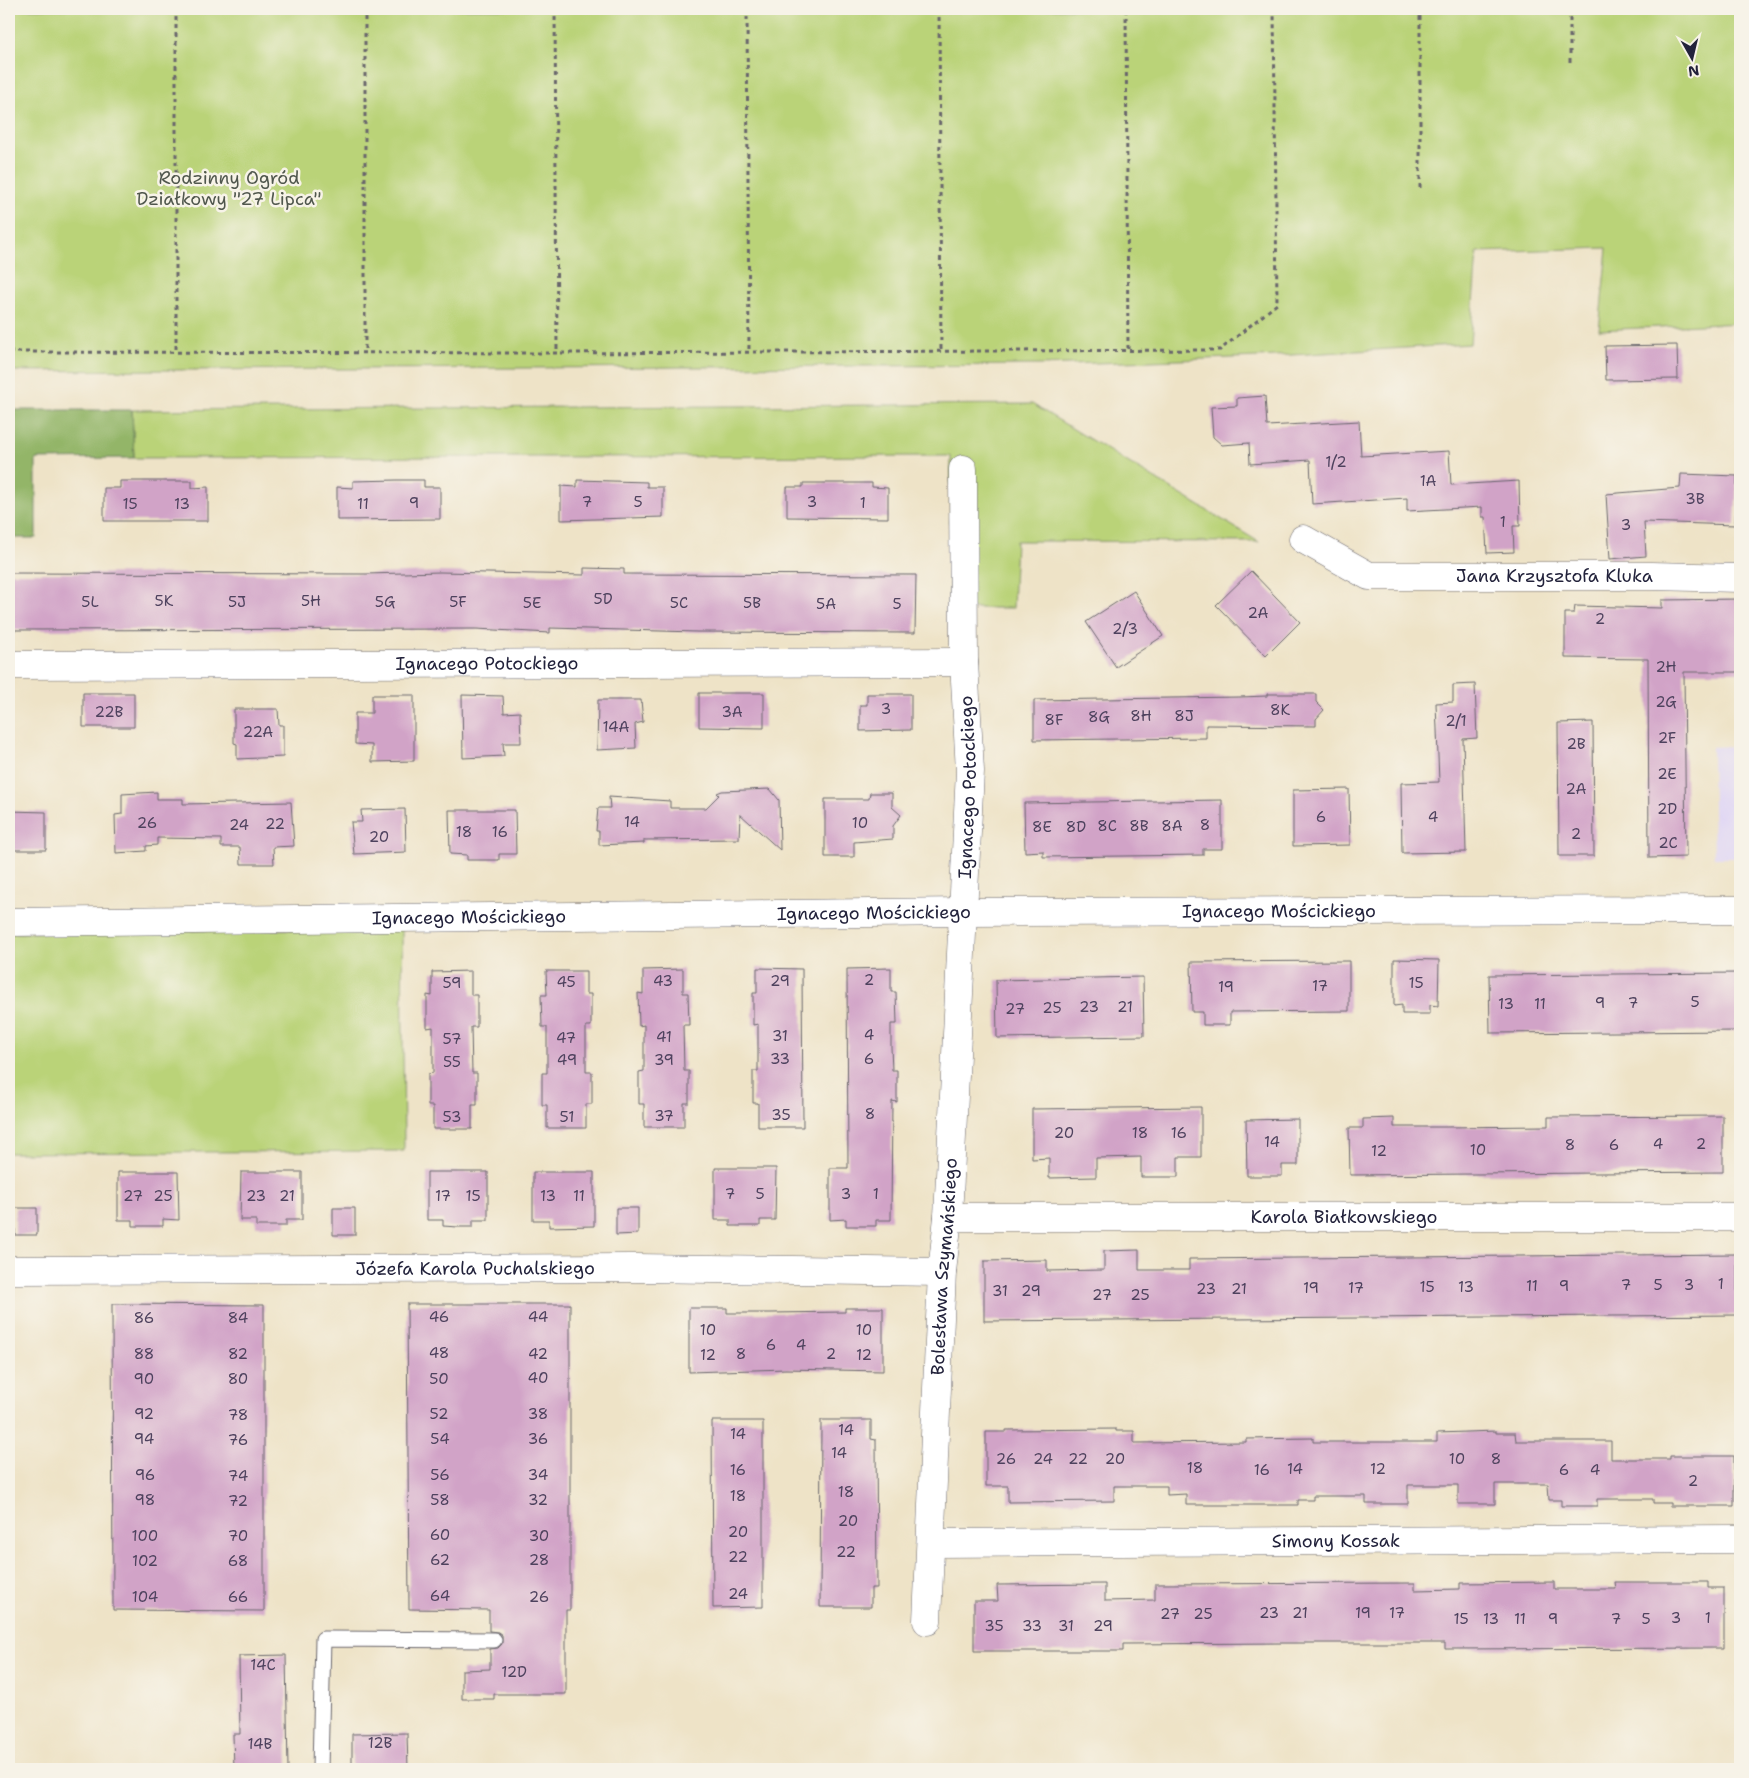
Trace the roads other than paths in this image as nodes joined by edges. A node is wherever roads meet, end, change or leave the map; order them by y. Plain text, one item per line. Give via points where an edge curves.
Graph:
1 (963, 469) dead end
2 (1303, 539) dead end
3 (1740, 578) edge
4 (964, 662) junction
5 (9, 665) edge
6 (1740, 910) edge
7 (963, 912) junction
8 (9, 922) edge
9 (948, 1217) junction
10 (1740, 1217) edge
11 (9, 1270) edge
12 (942, 1272) junction
13 (1740, 1539) edge
14 (931, 1543) junction
15 (927, 1621) dead end
16 (494, 1640) dead end
17 (320, 1769) edge

1 - 4 street, Ignacego Potockiego
2 - 3 street, Jana Krzysztofa Kluka via 1369,576
4 - 5 street, Ignacego Potockiego
4 - 7 street, Ignacego Potockiego via 970,771
6 - 7 street, Ignacego Mościckiego
7 - 8 street, Ignacego Mościckiego
7 - 9 street, Bolesława Szymańskiego
9 - 10 street, Karola Białkowskiego
9 - 12 street, Bolesława Szymańskiego
11 - 12 street, Józefa Karola Puchalskiego via 616,1268
12 - 14 street, Bolesława Szymańskiego
13 - 14 street, Simony Kossak
14 - 15 street, Bolesława Szymańskiego
16 - 17 lane via 323,1639

